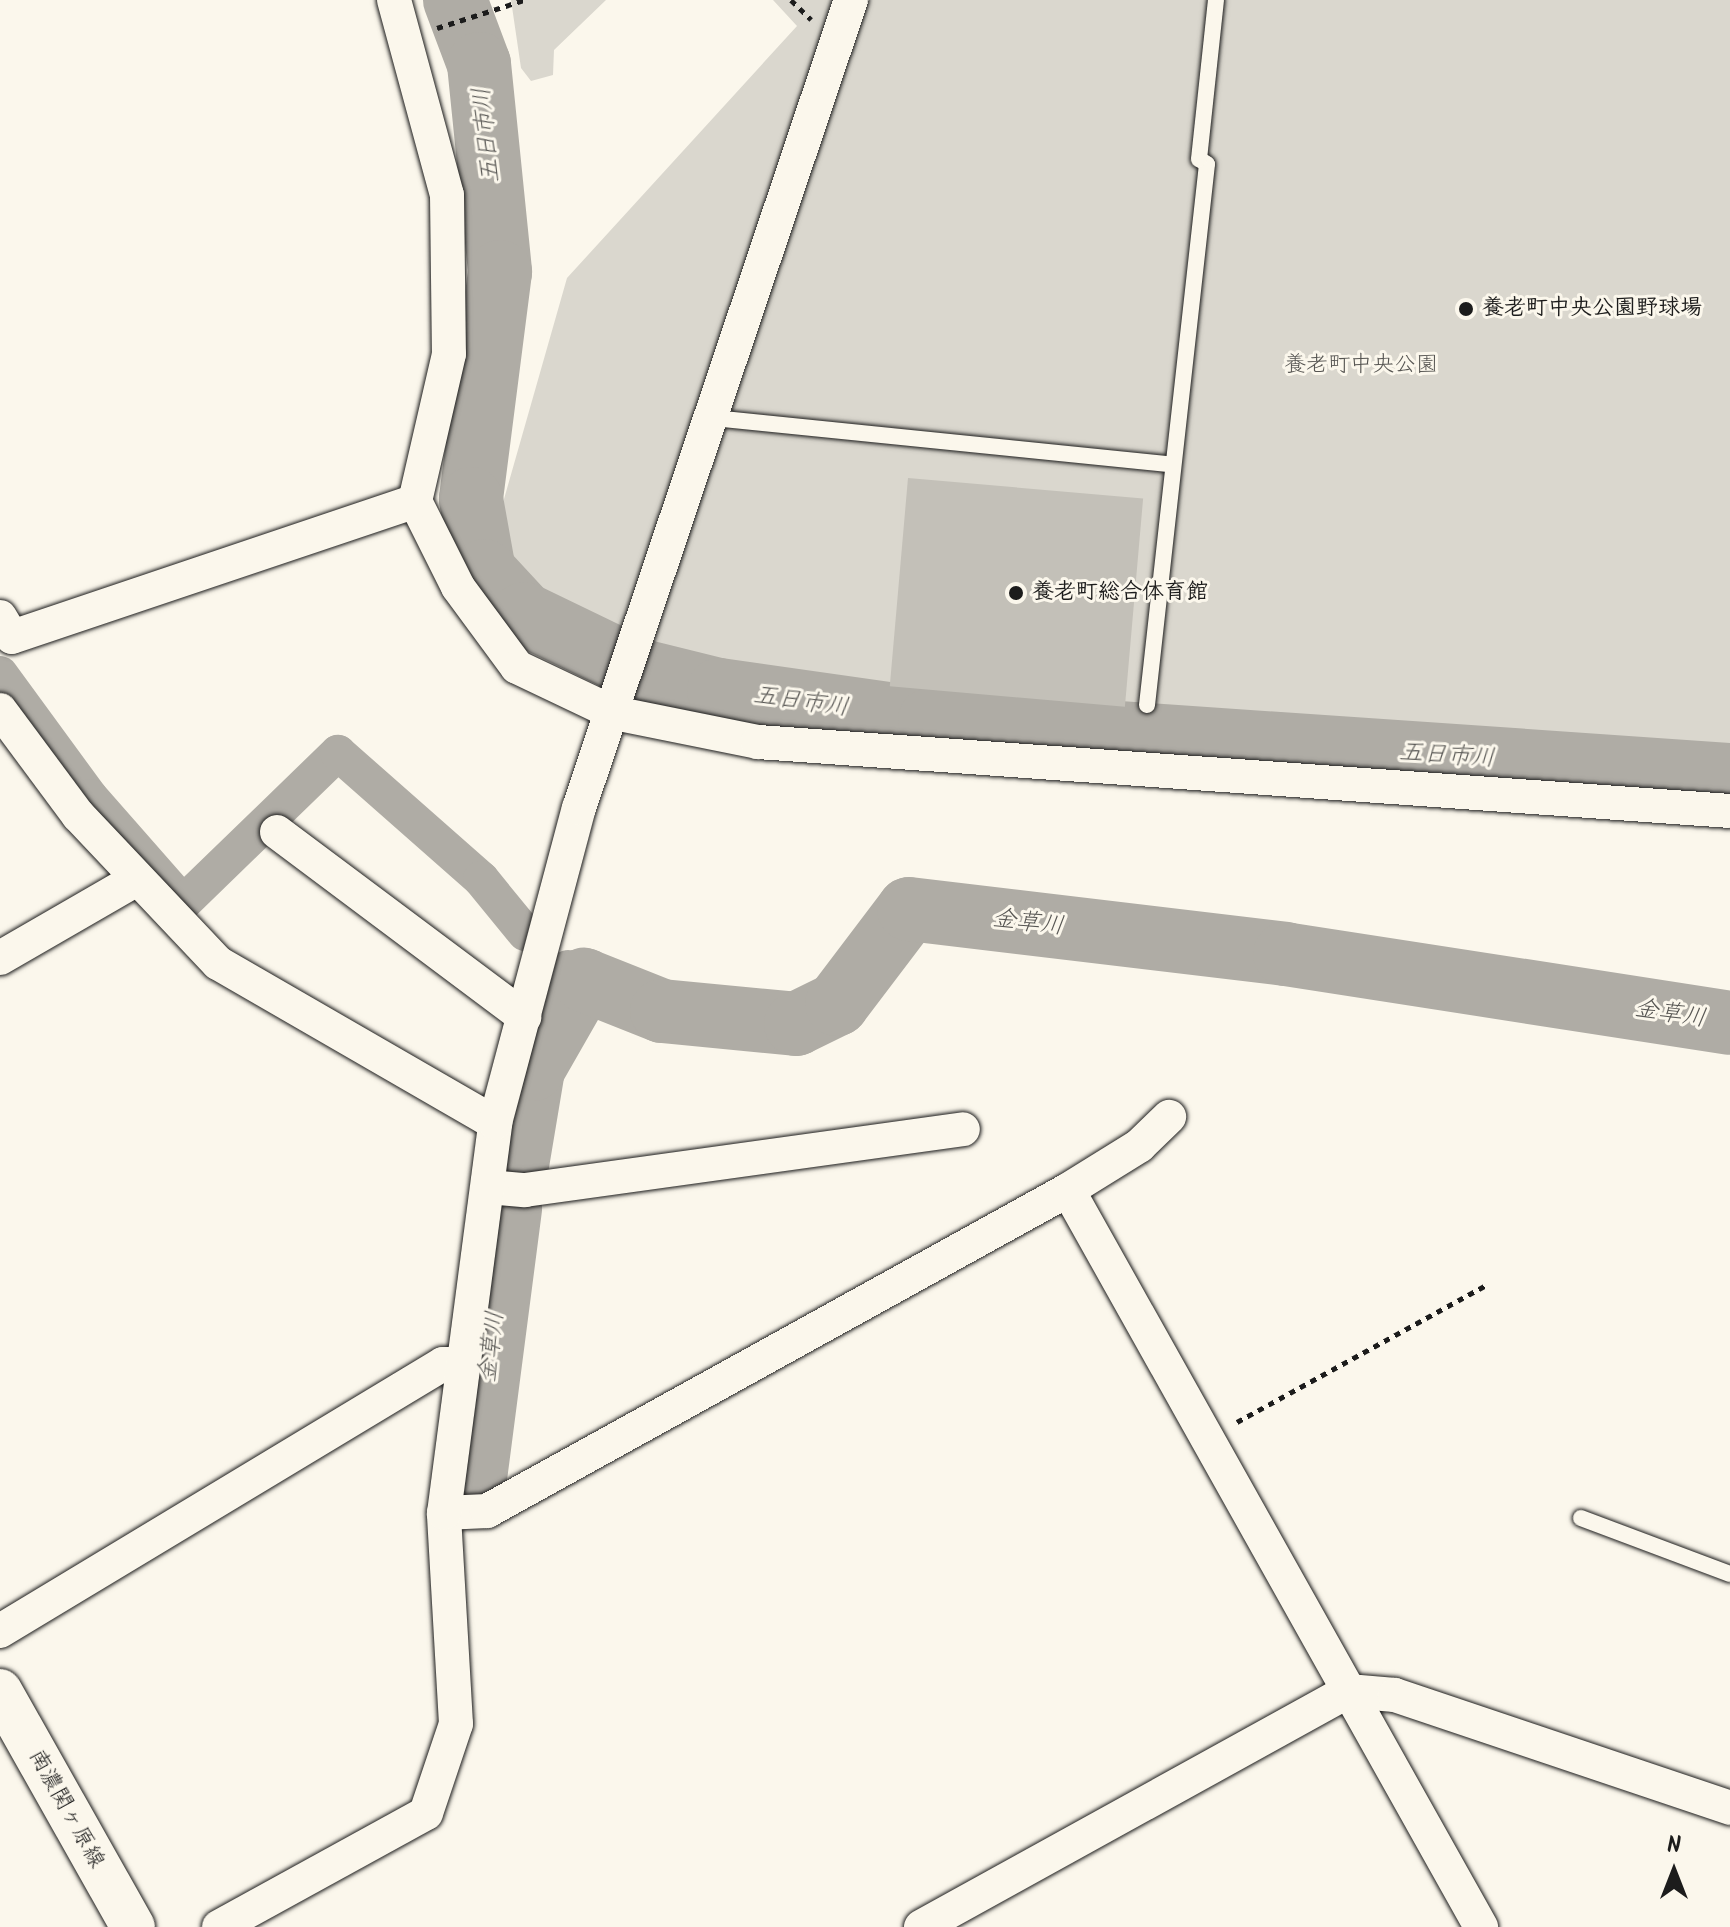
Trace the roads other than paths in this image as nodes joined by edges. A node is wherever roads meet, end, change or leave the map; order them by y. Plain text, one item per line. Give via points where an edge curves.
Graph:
1 (394, 0) edge
2 (851, 0) edge
3 (1216, 0) edge
4 (714, 418) junction
5 (1173, 465) junction
6 (415, 501) junction
7 (0, 617) edge
8 (1147, 705) dead end
9 (0, 710) edge
10 (614, 713) junction
11 (1730, 811) edge
12 (277, 832) dead end
13 (135, 880) junction
14 (0, 958) edge
15 (524, 1017) junction
16 (1169, 1117) dead end
17 (495, 1123) junction
18 (963, 1129) dead end
19 (488, 1187) junction
20 (1068, 1190) junction
21 (464, 1364) junction
22 (444, 1513) junction
23 (1581, 1518) dead end
24 (1730, 1574) edge
25 (0, 1631) edge
26 (0, 1691) edge
27 (1348, 1691) junction
28 (1730, 1808) edge
29 (133, 1927) edge
30 (219, 1927) edge
31 (921, 1927) edge
32 (1481, 1927) edge

1 - 6 street via 447,195 449,354
2 - 4 street
3 - 5 lane via 1199,159 1207,164
4 - 5 lane
4 - 10 street
5 - 8 lane
6 - 7 street via 12,637
6 - 10 street via 458,587 517,667
9 - 13 street
10 - 11 street via 758,742
10 - 15 street via 579,808
12 - 15 street
13 - 14 street
13 - 17 street via 218,963
15 - 17 street
16 - 20 street via 1139,1146
17 - 19 street
18 - 19 street via 525,1190
19 - 21 street
20 - 22 street via 487,1511
20 - 27 street
21 - 22 street
21 - 25 street via 443,1364
22 - 30 street via 456,1724 426,1813
23 - 24 lane
26 - 29 main road, 南濃関ヶ原線
27 - 28 street via 1395,1695
27 - 31 street
27 - 32 street

